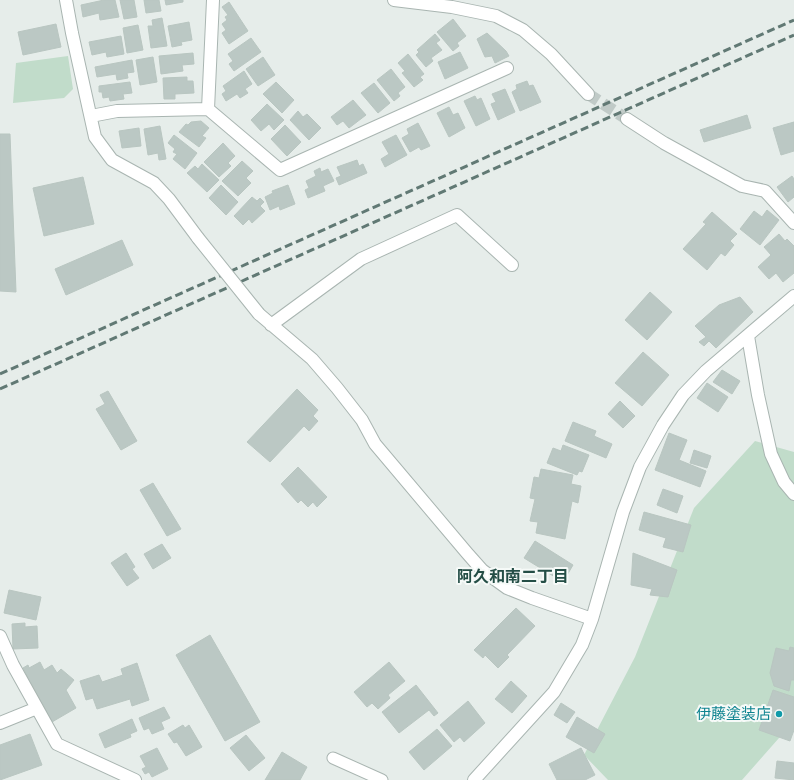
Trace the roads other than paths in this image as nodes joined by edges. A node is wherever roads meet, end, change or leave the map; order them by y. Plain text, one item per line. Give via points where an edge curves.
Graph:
1 (66, 0) edge
2 (213, 0) edge
3 (394, 0) edge
4 (507, 68) dead end
5 (588, 94) tunnel mouth
6 (208, 109) junction
7 (90, 116) junction
8 (627, 119) tunnel mouth
9 (794, 223) edge
10 (512, 265) dead end
11 (794, 296) edge
12 (271, 325) junction
13 (748, 336) junction
14 (794, 494) edge
15 (592, 619) junction
16 (0, 636) edge
17 (38, 708) junction
18 (0, 723) edge
19 (333, 758) dead end
20 (135, 780) edge
21 (382, 780) edge
22 (474, 780) edge

1 - 7 street
2 - 6 street
3 - 5 street via 452,7 496,16 523,30 551,54
4 - 6 street via 280,170
6 - 7 street via 117,111
7 - 12 street, bridge via 95,137 112,160 154,182 259,314
8 - 9 street via 664,143 742,186 765,191
10 - 12 street via 457,215 361,259
11 - 13 street
12 - 15 street via 312,359 338,388 362,420 375,444 482,570 507,588
13 - 14 street via 771,454 784,482
13 - 15 street via 696,380 682,395 663,425 640,467 623,512
15 - 22 street via 582,645 554,692
16 - 17 street via 13,665
17 - 18 street
17 - 20 street via 57,744
19 - 21 lane

